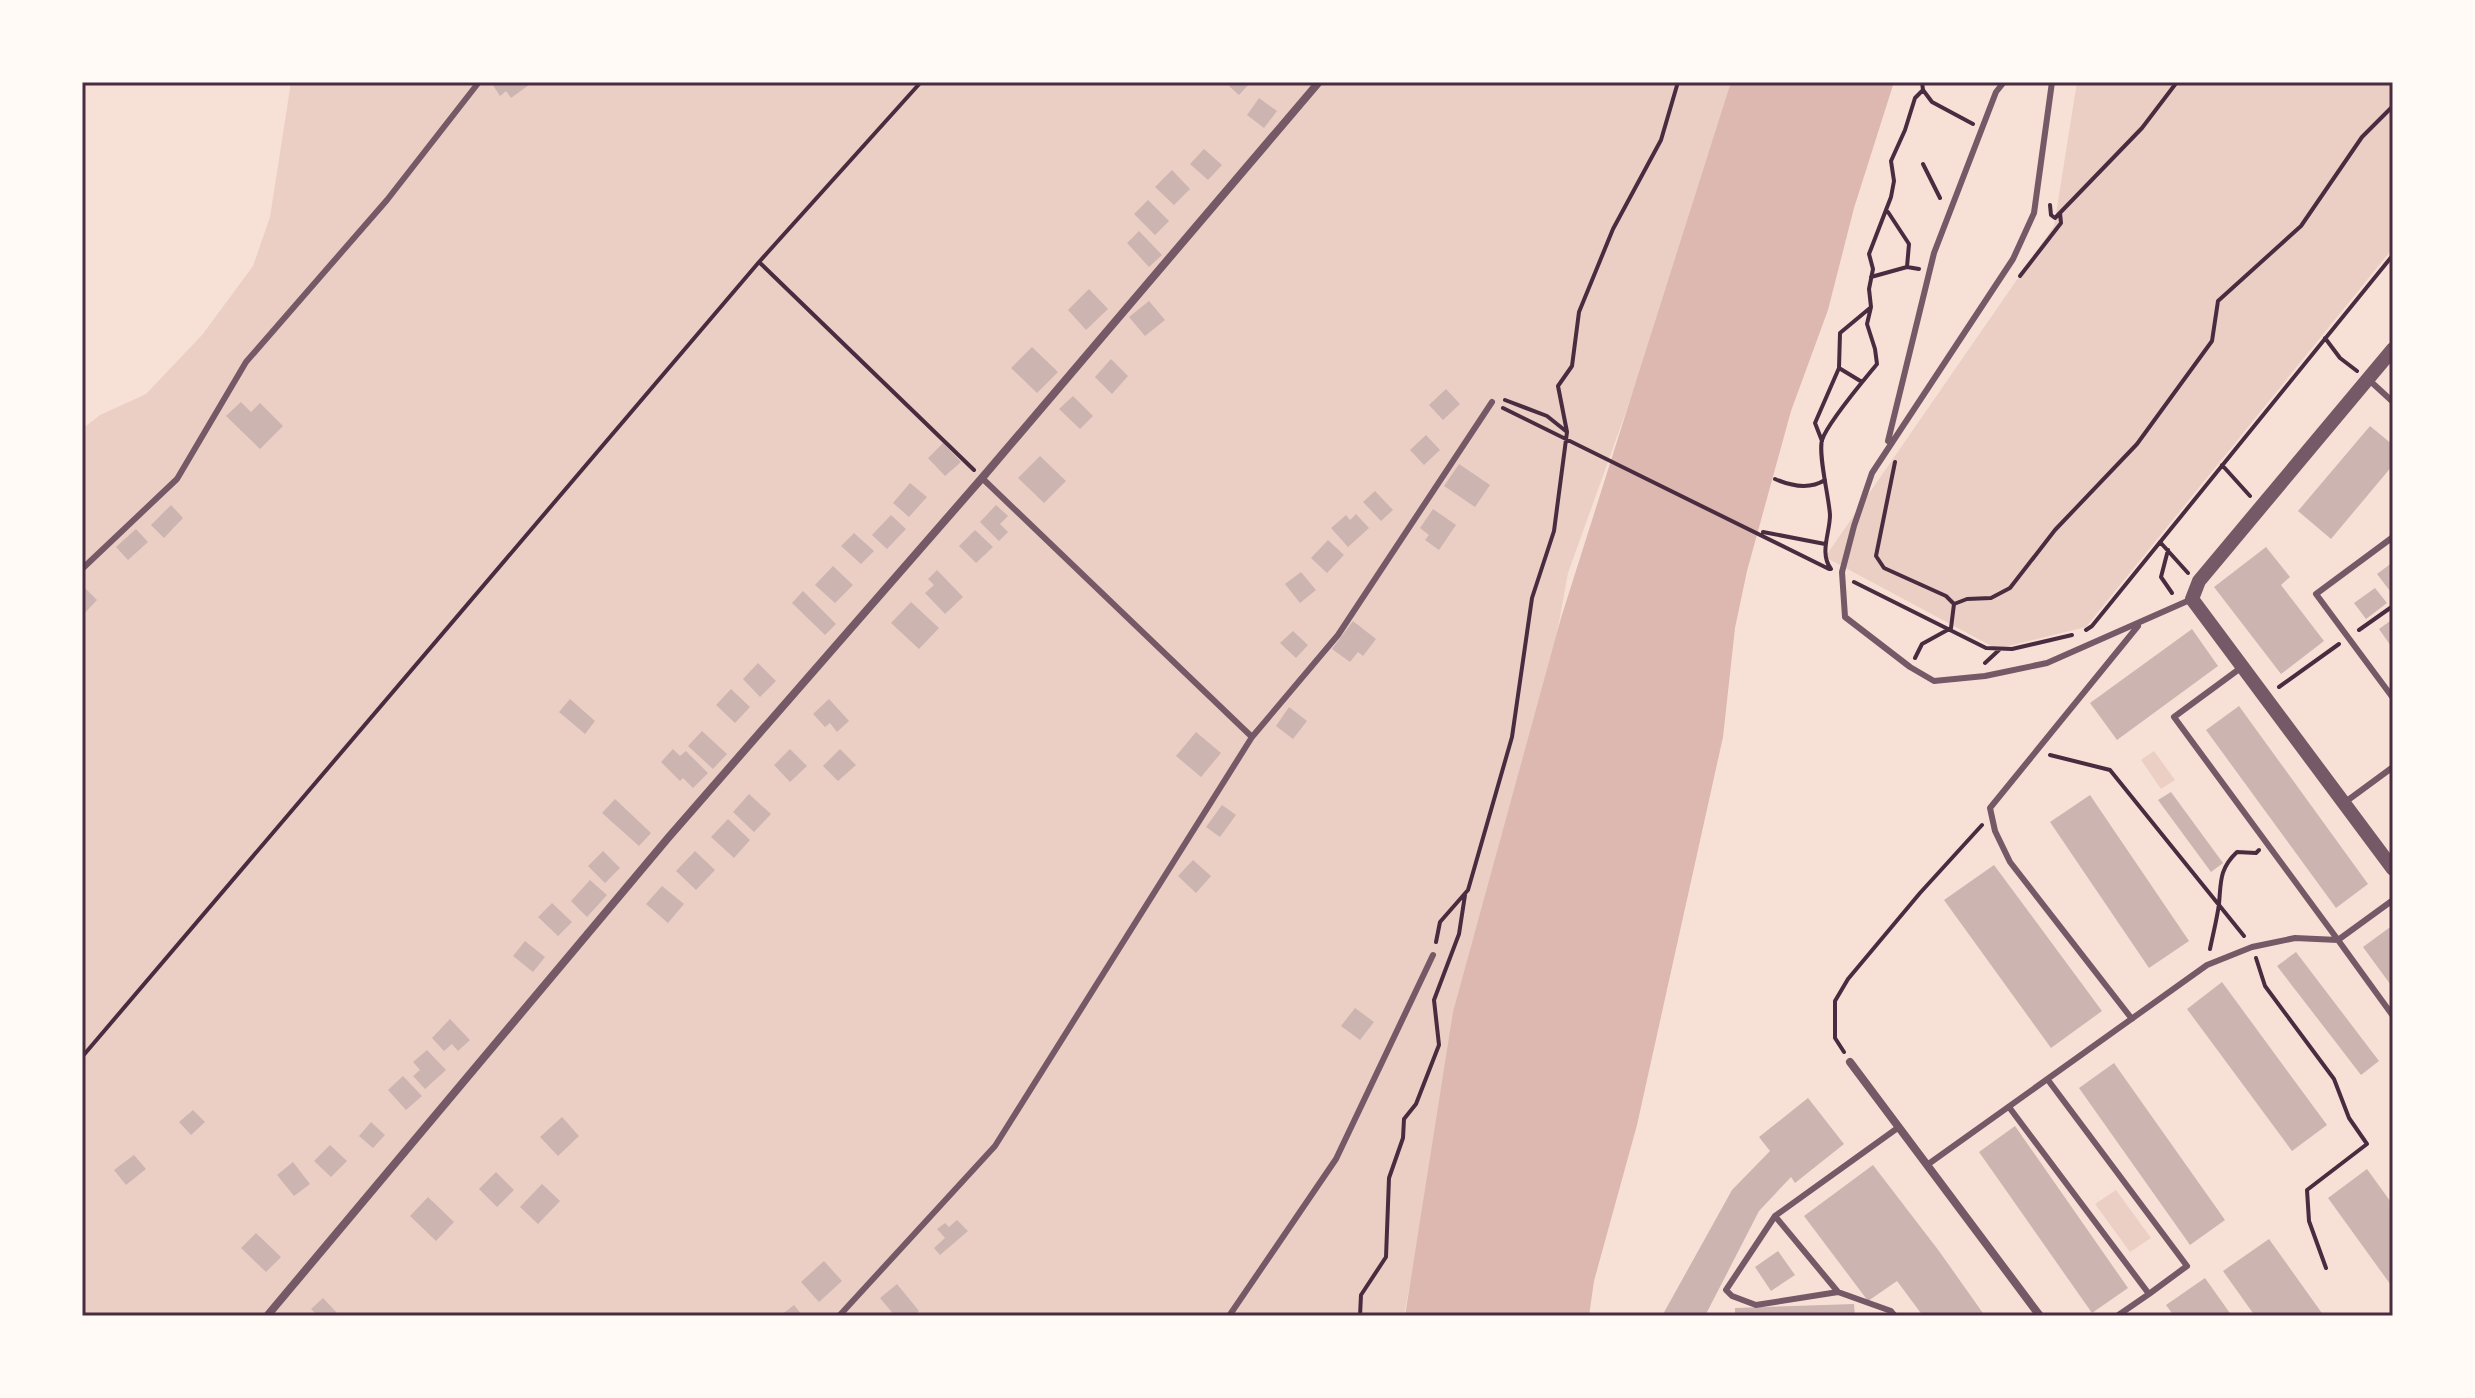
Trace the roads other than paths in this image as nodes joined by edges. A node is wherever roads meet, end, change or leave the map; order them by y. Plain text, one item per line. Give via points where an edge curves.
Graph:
1 (479, 82) edge
2 (1319, 82) edge
3 (2004, 82) edge
4 (2052, 82) edge
5 (2393, 349) edge
6 (2368, 379) junction
7 (1492, 402) road end
8 (2393, 402) edge
9 (1886, 449) junction
10 (982, 478) junction
11 (2393, 537) edge
12 (82, 569) edge
13 (2192, 599) junction
14 (2141, 623) junction
15 (2243, 666) junction
16 (2393, 698) edge
17 (1252, 737) junction
18 (2393, 767) edge
19 (2344, 803) junction
20 (2393, 869) edge
21 (2393, 900) edge
22 (2338, 940) junction
23 (1433, 955) road end
24 (2393, 1016) edge
25 (2132, 1019) junction
26 (1850, 1062) road end
27 (2048, 1080) junction
28 (2009, 1107) junction
29 (1899, 1127) junction
30 (1927, 1165) junction
31 (1775, 1216) junction
32 (1838, 1292) junction
33 (2149, 1294) junction
34 (267, 1316) edge
35 (839, 1316) edge
36 (1229, 1316) edge
37 (1895, 1316) edge
38 (2040, 1316) edge
39 (2117, 1316) edge

1 - 12 lane via 387,200 246,362 177,479
2 - 10 street
3 - 9 lane via 1934,253
4 - 9 lane via 2034,213 2013,259
5 - 6 street
6 - 8 lane
6 - 13 street via 2198,582
7 - 17 lane via 1338,635
9 - 14 lane via 1872,473 1842,572 1845,617 1910,667 1934,681 1985,676 2047,663
10 - 17 lane
10 - 34 street via 668,838
11 - 16 lane via 2316,594
13 - 14 lane
13 - 15 street
14 - 25 lane via 1990,808 2010,862
15 - 19 street
15 - 22 lane via 2174,717
17 - 35 lane via 995,1146
18 - 19 lane
19 - 20 street
21 - 22 lane
22 - 24 lane
22 - 25 lane via 2295,938 2252,947 2207,965
23 - 36 lane via 1336,1159
25 - 27 lane
26 - 29 street
27 - 28 lane
27 - 33 lane via 2187,1266
28 - 30 lane
28 - 33 lane
29 - 30 street
29 - 31 lane
30 - 38 street
31 - 32 lane
31 - 32 lane via 1726,1290 1756,1305
32 - 37 lane
33 - 39 lane

